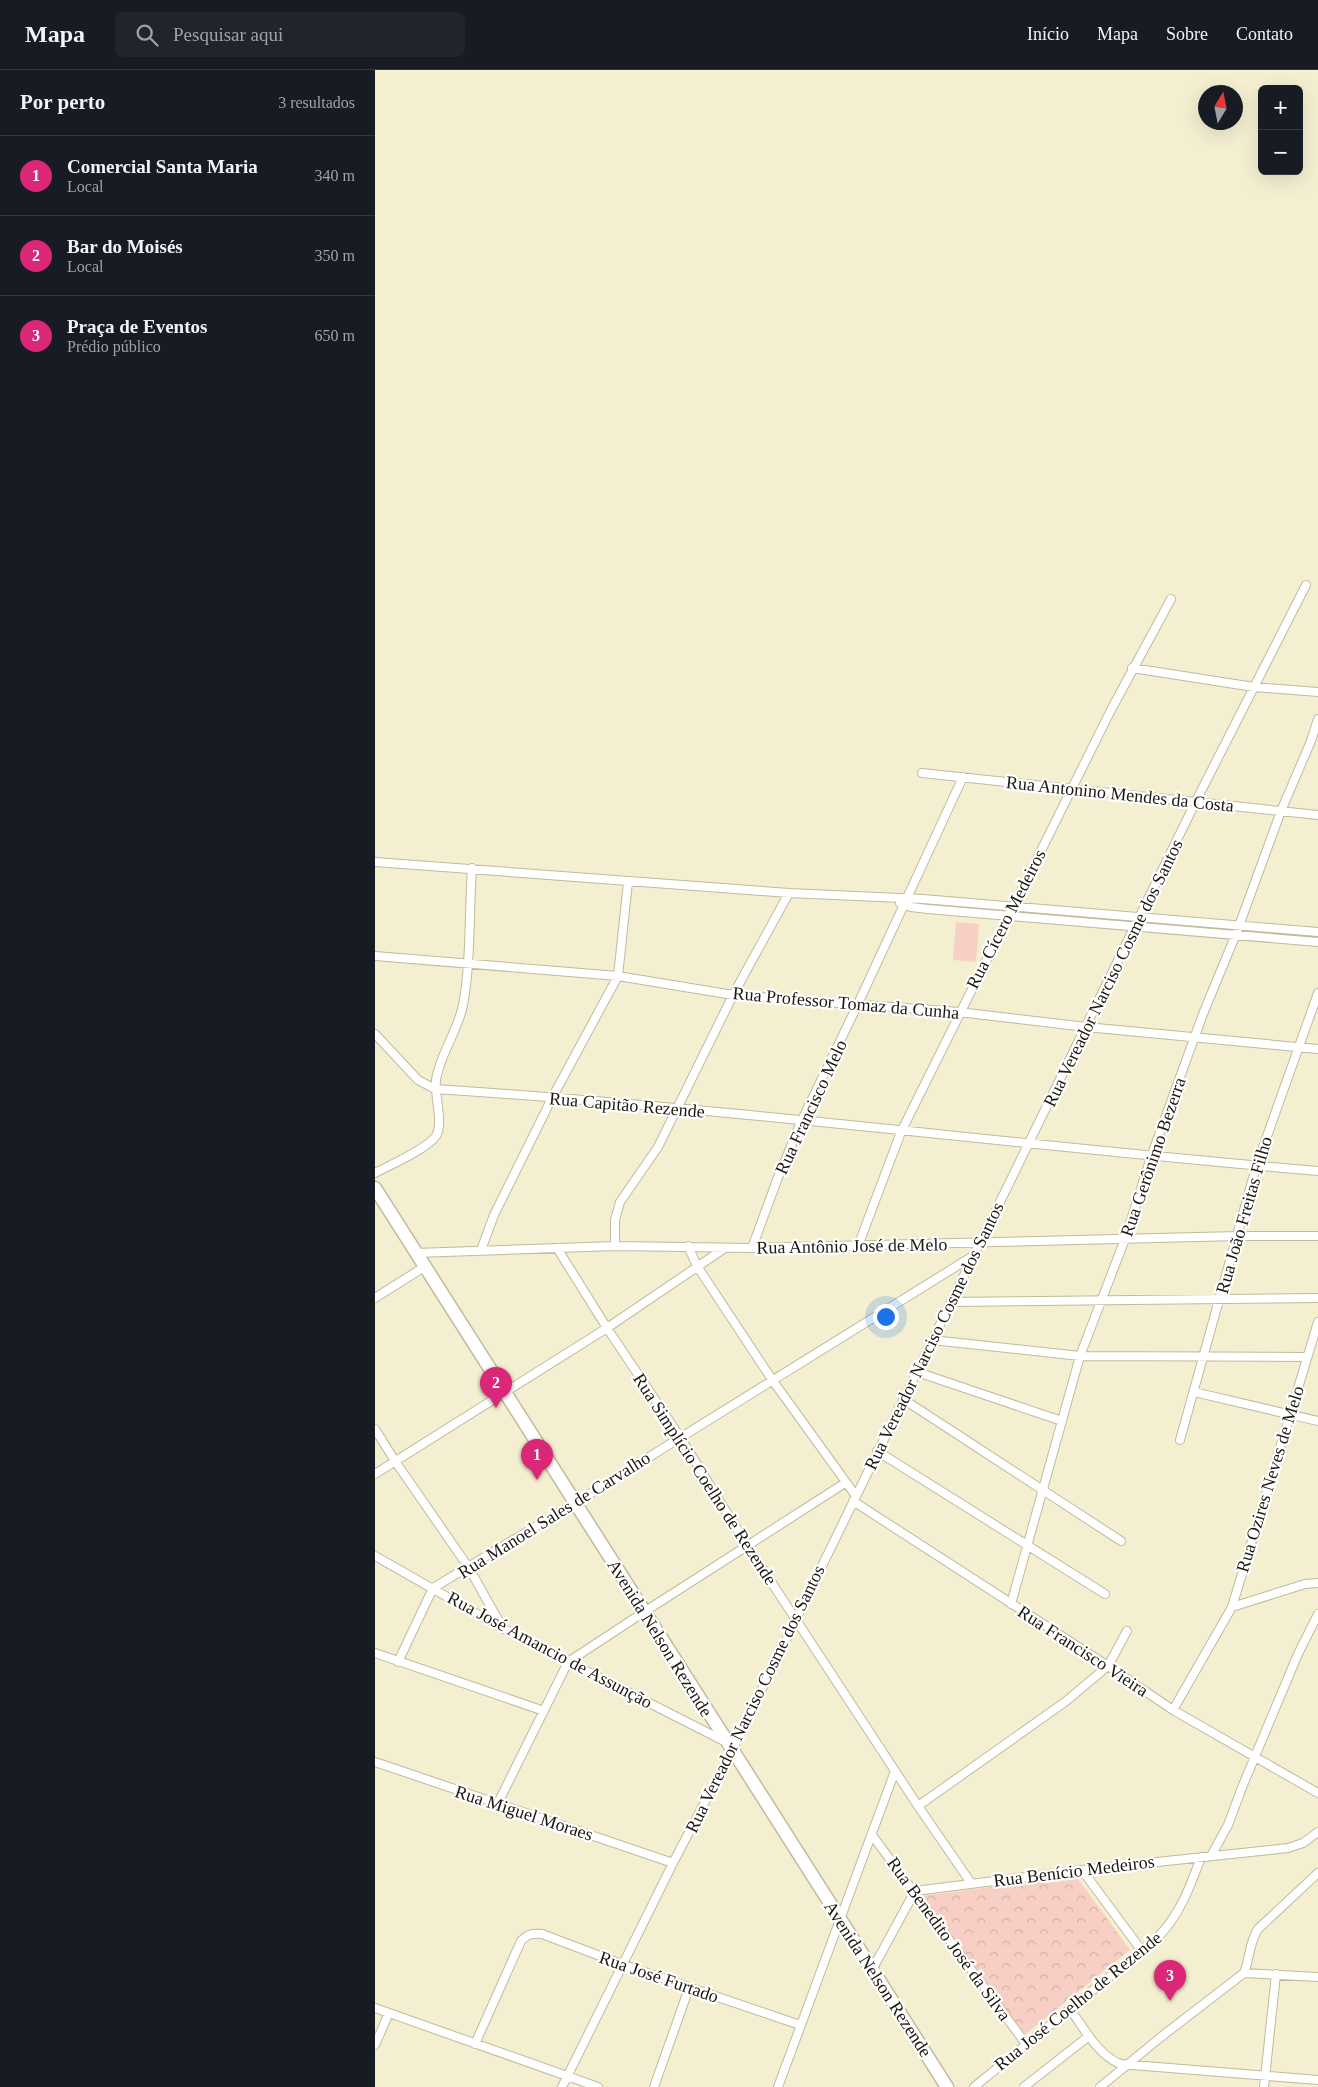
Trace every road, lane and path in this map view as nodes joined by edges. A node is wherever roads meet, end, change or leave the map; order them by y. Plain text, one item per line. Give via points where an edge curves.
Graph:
1 (1306, 585) dead end
2 (1171, 599) dead end
3 (1132, 668) junction
4 (1253, 687) junction
5 (1318, 692) edge
6 (1318, 719) edge
7 (922, 773) dead end
8 (963, 777) junction
9 (1072, 789) junction
10 (1196, 801) junction
11 (1281, 811) junction
12 (1318, 815) edge
13 (375, 862) edge
14 (472, 868) junction
15 (628, 882) junction
16 (789, 893) junction
17 (905, 901) junction
18 (1010, 911) junction
19 (1140, 918) junction
20 (1239, 924) junction
21 (1135, 926) junction
22 (1318, 932) edge
23 (1236, 934) junction
24 (1318, 942) edge
25 (375, 956) edge
26 (467, 962) junction
27 (618, 976) junction
28 (1318, 993) edge
29 (733, 995) junction
30 (857, 1006) junction
31 (959, 1012) junction
32 (1086, 1027) junction
33 (375, 1034) edge
34 (1195, 1038) junction
35 (1298, 1047) junction
36 (1318, 1049) edge
37 (435, 1089) junction
38 (552, 1098) junction
39 (678, 1109) junction
40 (801, 1122) junction
41 (901, 1132) junction
42 (1029, 1145) junction
43 (1151, 1157) junction
44 (1256, 1167) junction
45 (1318, 1171) edge
46 (375, 1173) edge
47 (375, 1188) edge
48 (1238, 1236) junction
49 (1318, 1236) edge
50 (1125, 1238) junction
51 (981, 1242) junction
52 (615, 1246) junction
53 (688, 1246) junction
54 (858, 1246) junction
55 (557, 1248) junction
56 (725, 1248) junction
57 (753, 1248) junction
58 (481, 1250) junction
59 (416, 1253) junction
60 (973, 1256) junction
61 (697, 1266) junction
62 (424, 1267) junction
63 (375, 1298) edge
64 (1318, 1298) edge
65 (1101, 1300) junction
66 (1220, 1300) junction
67 (951, 1302) junction
68 (1318, 1322) edge
69 (607, 1328) junction
70 (932, 1340) junction
71 (1080, 1356) junction
72 (1202, 1356) junction
73 (1307, 1357) junction
74 (917, 1372) junction
75 (773, 1381) junction
76 (1194, 1392) junction
77 (504, 1393) junction
78 (903, 1399) junction
79 (1290, 1414) junction
80 (1062, 1421) junction
81 (1318, 1421) edge
82 (375, 1429) edge
83 (680, 1437) junction
84 (1180, 1440) dead end
85 (877, 1451) junction
86 (395, 1461) junction
87 (375, 1474) edge
88 (845, 1483) junction
89 (1043, 1490) junction
90 (854, 1499) junction
91 (575, 1503) junction
92 (1121, 1541) dead end
93 (747, 1545) junction
94 (1028, 1545) junction
95 (375, 1556) edge
96 (469, 1568) junction
97 (1318, 1583) edge
98 (433, 1588) junction
99 (1105, 1594) dead end
100 (1011, 1604) junction
101 (1232, 1607) junction
102 (643, 1612) junction
103 (1318, 1614) edge
104 (795, 1619) junction
105 (502, 1628) junction
106 (1127, 1631) dead end
107 (375, 1653) edge
108 (398, 1662) junction
109 (568, 1662) junction
110 (1108, 1666) junction
111 (1173, 1710) junction
112 (544, 1711) junction
113 (729, 1746) junction
114 (1254, 1758) junction
115 (375, 1762) edge
116 (895, 1771) junction
117 (1318, 1793) edge
118 (497, 1805) junction
119 (917, 1806) junction
120 (1318, 1832) edge
121 (872, 1835) junction
122 (1211, 1856) junction
123 (1201, 1857) junction
124 (673, 1863) junction
125 (1082, 1870) junction
126 (1318, 1873) edge
127 (971, 1884) junction
128 (915, 1891) junction
129 (839, 1919) junction
130 (1141, 1951) junction
131 (623, 1965) junction
132 (872, 1970) junction
133 (1244, 1973) junction
134 (1276, 1974) junction
135 (1318, 1977) edge
136 (689, 1988) junction
137 (375, 2008) edge
138 (1070, 2009) junction
139 (389, 2013) junction
140 (800, 2025) junction
141 (1089, 2036) junction
142 (475, 2044) junction
143 (1026, 2044) junction
144 (375, 2045) edge
145 (1127, 2065) junction
146 (1265, 2076) junction
147 (567, 2077) junction
148 (1318, 2080) edge
149 (1027, 2086) edge
150 (562, 2087) edge
151 (598, 2087) edge
152 (654, 2087) edge
153 (778, 2087) edge
154 (947, 2087) edge
155 (974, 2087) edge
156 (1100, 2087) edge
157 (1264, 2087) edge

1 - 4 street, Rua Vereador Narciso Cosme dos Santos
2 - 3 street, Rua Cícero Medeiros
3 - 4 street
3 - 9 street, Rua Cícero Medeiros
4 - 5 street
4 - 10 street, Rua Vereador Narciso Cosme dos Santos
6 - 11 street, Rua Gerônimo Bezerra
7 - 8 street, Rua Antonino Mendes da Costa
8 - 9 street, Rua Antonino Mendes da Costa
8 - 17 street, Rua Francisco Melo
9 - 10 street, Rua Antonino Mendes da Costa
9 - 18 street, Rua Cícero Medeiros
10 - 11 street, Rua Antonino Mendes da Costa
10 - 19 street, Rua Vereador Narciso Cosme dos Santos
11 - 12 street, Rua Antonino Mendes da Costa
11 - 20 street, Rua Gerônimo Bezerra
13 - 14 street
14 - 15 street
14 - 26 street
15 - 16 street
15 - 27 street
16 - 17 street
16 - 29 street
17 - 18 street
17 - 30 street, Rua Francisco Melo
18 - 19 street
18 - 21 street
18 - 31 street, Rua Cícero Medeiros
19 - 20 street
19 - 21 street, Rua Vereador Narciso Cosme dos Santos
20 - 22 street
20 - 23 street, Rua Gerônimo Bezerra
21 - 23 street
21 - 32 street, Rua Vereador Narciso Cosme dos Santos
23 - 24 street
23 - 34 street, Rua Gerônimo Bezerra
25 - 26 street, Rua Professor Tomaz da Cunha
26 - 27 street, Rua Professor Tomaz da Cunha
26 - 37 street via 462,1009 438,1070
27 - 29 street, Rua Professor Tomaz da Cunha
27 - 38 street
28 - 35 street, Rua João Freitas Filho
29 - 30 street, Rua Professor Tomaz da Cunha
29 - 39 street
30 - 31 street, Rua Professor Tomaz da Cunha
30 - 40 street, Rua Francisco Melo
31 - 32 street, Rua Professor Tomaz da Cunha
31 - 41 street, Rua Cícero Medeiros
32 - 34 street, Rua Professor Tomaz da Cunha
32 - 42 street, Rua Vereador Narciso Cosme dos Santos
33 - 37 street, Rua Capitão Rezende via 418,1080
34 - 35 street, Rua Professor Tomaz da Cunha
34 - 43 street, Rua Gerônimo Bezerra
35 - 36 street, Rua Professor Tomaz da Cunha
35 - 44 street, Rua João Freitas Filho
37 - 38 street, Rua Capitão Rezende
37 - 46 street via 439,1130 430,1143
38 - 39 street, Rua Capitão Rezende
38 - 58 street via 494,1216
39 - 40 street, Rua Capitão Rezende
39 - 52 street via 648,1164 620,1202 615,1220
40 - 41 street, Rua Capitão Rezende
40 - 57 street, Rua Francisco Melo
41 - 42 street, Rua Capitão Rezende
41 - 54 street, Rua Cícero Medeiros
42 - 43 street, Rua Capitão Rezende
42 - 51 street, Rua Vereador Narciso Cosme dos Santos
43 - 44 street, Rua Capitão Rezende
43 - 50 street, Rua Gerônimo Bezerra
44 - 45 street, Rua Capitão Rezende
44 - 48 street, Rua João Freitas Filho
47 - 59 main road, Avenida Nelson Rezende
48 - 49 street, Rua Antônio José de Melo
48 - 50 street, Rua Antônio José de Melo
48 - 66 street, Rua João Freitas Filho
50 - 51 street, Rua Antônio José de Melo
50 - 65 street, Rua Gerônimo Bezerra
51 - 54 street, Rua Antônio José de Melo
51 - 60 street, Rua Vereador Narciso Cosme dos Santos
52 - 53 street, Rua Antônio José de Melo
52 - 55 street, Rua Antônio José de Melo
53 - 56 street, Rua Antônio José de Melo
53 - 61 street, Rua Francisco Vieira
54 - 57 street, Rua Antônio José de Melo
55 - 58 street, Rua Antônio José de Melo
55 - 69 street, Rua Simplício Coelho de Rezende
56 - 57 street, Rua Antônio José de Melo
56 - 61 street
58 - 59 street, Rua Antônio José de Melo
59 - 62 main road, Avenida Nelson Rezende
60 - 67 street, Rua Vereador Narciso Cosme dos Santos
60 - 75 street, Rua Manoel Sales de Carvalho
61 - 69 street
61 - 75 street, Rua Francisco Vieira
62 - 63 street
62 - 77 main road, Avenida Nelson Rezende
64 - 66 street
65 - 66 street
65 - 67 street
65 - 71 street, Rua Gerônimo Bezerra
66 - 72 street, Rua João Freitas Filho
67 - 70 street, Rua Vereador Narciso Cosme dos Santos
68 - 73 street, Rua Ozires Neves de Melo
69 - 77 street
69 - 83 street, Rua Simplício Coelho de Rezende
70 - 71 street
70 - 74 street, Rua Vereador Narciso Cosme dos Santos
71 - 72 street
71 - 80 street, Rua Gerônimo Bezerra
72 - 73 street
72 - 76 street, Rua João Freitas Filho
73 - 79 street, Rua Ozires Neves de Melo
74 - 78 street, Rua Vereador Narciso Cosme dos Santos
74 - 80 street
75 - 83 street, Rua Manoel Sales de Carvalho
75 - 88 street, Rua Francisco Vieira
76 - 79 street
76 - 84 street, Rua João Freitas Filho
77 - 86 street
77 - 91 main road, Avenida Nelson Rezende
78 - 85 street, Rua Vereador Narciso Cosme dos Santos
78 - 89 street
79 - 81 street
79 - 101 street, Rua Ozires Neves de Melo
80 - 89 street, Rua Gerônimo Bezerra
82 - 86 street
83 - 91 street, Rua Manoel Sales de Carvalho
83 - 93 street, Rua Simplício Coelho de Rezende
85 - 90 street, Rua Vereador Narciso Cosme dos Santos
85 - 94 street
86 - 87 street
86 - 96 street
88 - 90 street, Rua Francisco Vieira
88 - 93 street
89 - 92 street
89 - 94 street, Rua Gerônimo Bezerra
90 - 100 street, Rua Francisco Vieira
90 - 104 street, Rua Vereador Narciso Cosme dos Santos
91 - 96 street, Rua Manoel Sales de Carvalho
91 - 102 main road, Avenida Nelson Rezende
93 - 102 street
93 - 104 street, Rua Simplício Coelho de Rezende
94 - 99 street
94 - 100 street, Rua Gerônimo Bezerra
95 - 98 street, Rua José Amancio de Assunção
96 - 98 street, Rua Manoel Sales de Carvalho
96 - 105 street
97 - 101 street via 1305,1584
98 - 105 street, Rua José Amancio de Assunção
98 - 108 street
100 - 110 street, Rua Francisco Vieira
101 - 111 street, Rua Ozires Neves de Melo
102 - 109 street
102 - 113 main road, Avenida Nelson Rezende
103 - 114 street
104 - 113 street, Rua Vereador Narciso Cosme dos Santos
104 - 116 street, Rua Simplício Coelho de Rezende
105 - 109 street, Rua José Amancio de Assunção
106 - 110 street
107 - 108 street
108 - 112 street
109 - 112 street
109 - 113 street, Rua José Amancio de Assunção
110 - 111 street, Rua Francisco Vieira
110 - 119 street via 1015,1739
111 - 114 street, Rua Francisco Vieira
112 - 118 street
113 - 124 street, Rua Vereador Narciso Cosme dos Santos
113 - 129 main road, Avenida Nelson Rezende
114 - 117 street, Rua Francisco Vieira
114 - 122 street via 1228,1826
115 - 118 street, Rua Miguel Moraes
116 - 119 street, Rua Simplício Coelho de Rezende
116 - 121 street
118 - 124 street, Rua Miguel Moraes
119 - 127 street, Rua Simplício Coelho de Rezende
120 - 122 street, Rua Benício Medeiros via 1303,1843 1288,1848
121 - 128 street, Rua Benedito José da Silva
121 - 129 street
122 - 123 street, Rua Benício Medeiros
123 - 125 street, Rua Benício Medeiros
123 - 130 street, Rua José Coelho de Rezende via 1176,1917
124 - 131 street, Rua Vereador Narciso Cosme dos Santos
125 - 127 street, Rua Benício Medeiros
125 - 130 street
126 - 133 street via 1258,1929 1251,1940
127 - 128 street, Rua Benício Medeiros
128 - 132 street
128 - 143 street, Rua Benedito José da Silva
129 - 132 main road, Avenida Nelson Rezende
129 - 140 street
130 - 138 street, Rua José Coelho de Rezende
131 - 136 street, Rua José Furtado
131 - 142 street, Rua José Furtado via 542,1934 529,1934 521,1941
131 - 147 street, Rua Vereador Narciso Cosme dos Santos
132 - 154 main road, Avenida Nelson Rezende
133 - 134 street
133 - 145 street
134 - 135 street
134 - 146 street
136 - 140 street, Rua José Furtado
136 - 152 street
137 - 139 street
138 - 141 street
138 - 143 street, Rua José Coelho de Rezende
139 - 142 street
139 - 144 street
140 - 153 street
141 - 145 street via 1111,2060
141 - 149 street
142 - 147 street
143 - 155 street, Rua José Coelho de Rezende
145 - 146 street
145 - 156 street
146 - 148 street
146 - 157 street
147 - 150 street, Rua Vereador Narciso Cosme dos Santos
147 - 151 street

